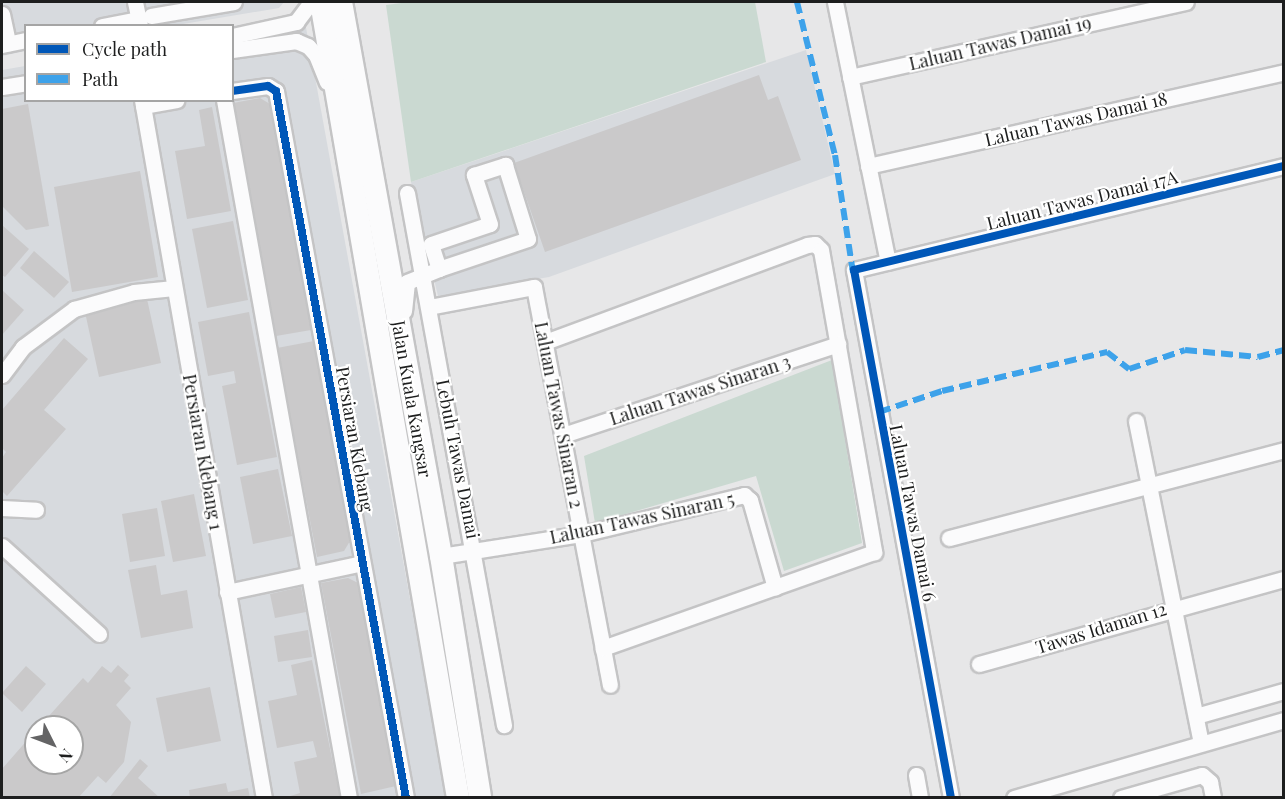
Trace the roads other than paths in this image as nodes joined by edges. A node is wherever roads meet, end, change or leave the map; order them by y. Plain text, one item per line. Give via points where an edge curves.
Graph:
1 (135, 2) edge
2 (234, 2) edge
3 (311, 2) edge
4 (321, 2) edge
5 (342, 2) edge
6 (835, 2) edge
7 (1186, 2) edge
8 (173, 7) edge
9 (2, 14) edge
10 (146, 17) edge
11 (112, 24) edge
12 (234, 36) edge
13 (24, 40) edge
14 (5, 44) edge
15 (234, 50) edge
16 (1284, 72) edge
17 (850, 77) junction
18 (24, 83) edge
19 (2, 87) edge
20 (234, 91) edge
21 (224, 102) edge
22 (142, 103) edge
23 (344, 129) junction
24 (868, 166) junction
25 (1284, 166) edge
26 (407, 193) dead end
27 (376, 203) junction
28 (490, 224) junction
29 (498, 249) junction
30 (888, 262) junction
31 (439, 269) junction
32 (418, 275) junction
33 (174, 288) junction
34 (429, 307) junction
35 (545, 342) junction
36 (402, 344) junction
37 (837, 344) junction
38 (2, 375) edge
39 (1136, 421) dead end
40 (563, 435) junction
41 (1284, 450) edge
42 (1149, 484) junction
43 (2, 508) edge
44 (36, 510) dead end
45 (582, 534) junction
46 (949, 538) dead end
47 (2, 546) edge
48 (475, 549) junction
49 (441, 556) junction
50 (362, 563) junction
51 (309, 576) junction
52 (1284, 579) edge
53 (775, 588) junction
54 (227, 592) junction
55 (1174, 609) junction
56 (99, 634) dead end
57 (603, 648) junction
58 (979, 664) dead end
59 (610, 685) dead end
60 (1284, 691) edge
61 (1196, 716) junction
62 (1284, 720) edge
63 (504, 725) dead end
64 (1201, 744) junction
65 (916, 776) dead end
66 (264, 798) edge
67 (349, 798) edge
68 (406, 798) edge
69 (458, 798) edge
70 (480, 798) edge
71 (920, 798) edge
72 (951, 798) edge
73 (1014, 798) edge
74 (1121, 798) edge
75 (1213, 798) edge

1 - 10 street
2 - 8 street
3 - 12 street via 296,22
4 - 23 highway, Jalan Kuala Kangsar
5 - 27 highway, Jalan Kuala Kangsar
6 - 17 street
7 - 17 street, Laluan Tawas Damai 19
8 - 10 street
9 - 14 street
10 - 11 street
13 - 14 street
15 - 23 street via 277,42 308,46 326,75 334,113
16 - 24 street, Laluan Tawas Damai 18
17 - 24 street
18 - 19 street
20 - 50 street, Persiaran Klebang via 274,87
21 - 51 street
22 - 33 street, Persiaran Klebang 1
23 - 69 highway, Jalan Kuala Kangsar
24 - 30 street
25 - 30 street, Laluan Tawas Damai 17A
26 - 32 street, Lebuh Tawas Damai
27 - 32 street via 384,210 394,260
27 - 36 highway, Jalan Kuala Kangsar
28 - 29 street
28 - 29 street via 474,175 505,165 528,239
28 - 31 street via 431,243
29 - 31 street
30 - 72 street, Laluan Tawas Damai 6 via 853,273
31 - 32 street
32 - 34 street, Lebuh Tawas Damai
32 - 36 street via 407,282 404,294 407,326
33 - 38 street via 134,292 74,309 23,347
33 - 54 street, Persiaran Klebang 1
34 - 35 street, Laluan Tawas Sinaran 2 via 534,287
34 - 48 street, Lebuh Tawas Damai
35 - 37 street via 816,244 821,250
35 - 40 street, Laluan Tawas Sinaran 2
36 - 49 highway, Jalan Kuala Kangsar
37 - 40 street, Laluan Tawas Sinaran 3
37 - 53 street via 874,552
39 - 42 street, Tawas Idaman 12
40 - 45 street, Laluan Tawas Sinaran 2
41 - 42 street
42 - 46 street
42 - 55 street, Tawas Idaman 12
43 - 44 street
45 - 48 street, Laluan Tawas Sinaran 5
45 - 53 street, Laluan Tawas Sinaran 5 via 744,495 750,500
45 - 57 street, Laluan Tawas Sinaran 2
47 - 56 street
48 - 49 street, Laluan Tawas Sinaran 5
48 - 63 street, Lebuh Tawas Damai
49 - 70 highway, Jalan Kuala Kangsar
50 - 51 street
50 - 68 street, Persiaran Klebang
51 - 54 street
51 - 67 street
52 - 55 street
53 - 57 street
54 - 66 street, Persiaran Klebang 1
55 - 58 street, Tawas Idaman 12
55 - 61 street
57 - 59 street, Laluan Tawas Sinaran 2
60 - 61 street
61 - 64 street
62 - 64 street
64 - 73 street
65 - 71 street
74 - 75 street via 1205,776

